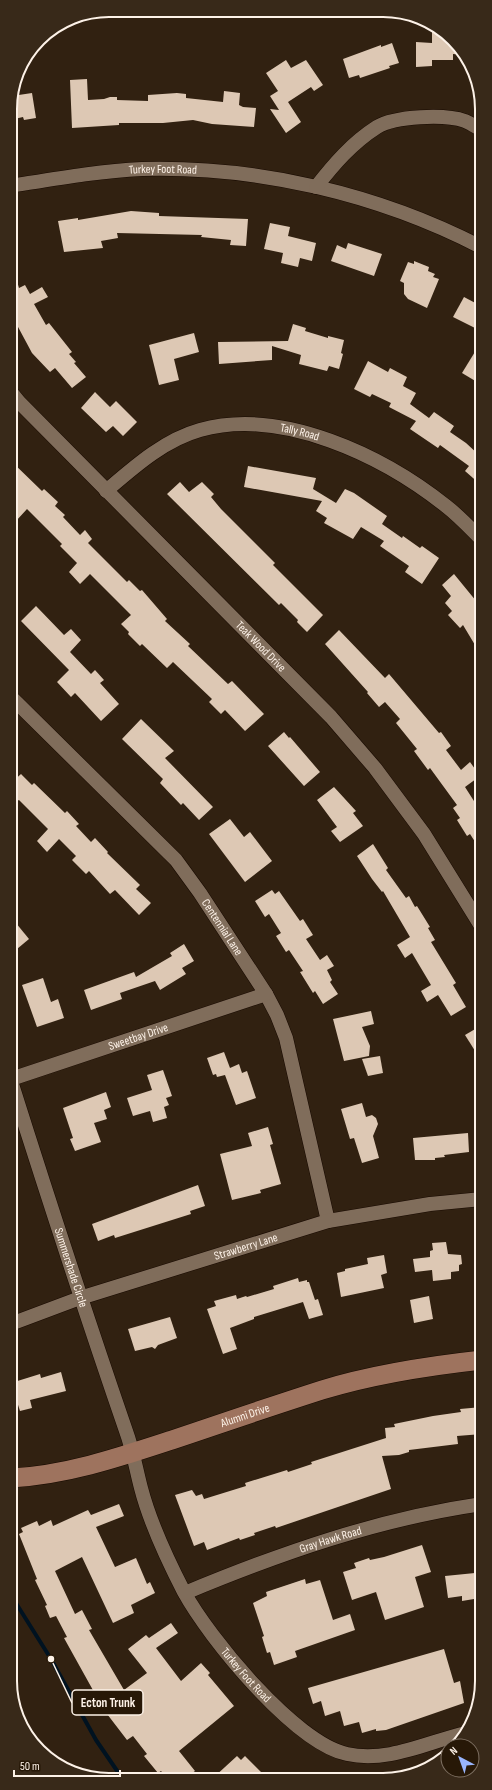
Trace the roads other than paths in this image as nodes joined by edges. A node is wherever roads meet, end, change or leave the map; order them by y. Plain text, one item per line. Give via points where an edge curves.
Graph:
1 (475, 126) edge
2 (17, 185) edge
3 (316, 187) junction
4 (475, 244) edge
5 (17, 400) edge
6 (106, 491) junction
7 (475, 533) edge
8 (17, 703) edge
9 (475, 915) edge
10 (266, 994) junction
11 (17, 1078) edge
12 (17, 1099) edge
13 (475, 1200) edge
14 (328, 1221) junction
15 (80, 1298) junction
16 (17, 1322) edge
17 (475, 1361) edge
18 (134, 1453) junction
19 (17, 1477) edge
20 (475, 1505) edge
21 (184, 1592) junction
22 (457, 1735) edge

1 - 3 street via 464,121 432,116 406,118 379,126 340,158
2 - 3 street, Turkey Foot Road via 142,169 229,172
3 - 4 street, Turkey Foot Road via 386,207
5 - 6 street, Teak Wood Drive
6 - 7 street, Tally Road via 154,452 198,430 238,424 270,425 302,432 353,449 396,471 447,506
6 - 9 street, Teak Wood Drive via 331,717 375,768 424,834
8 - 10 street, Centennial Lane via 176,860
10 - 11 street, Sweetbay Drive
10 - 14 street, Centennial Lane via 278,1015 286,1038
12 - 15 street, Summershade Circle
13 - 14 street, Strawberry Lane via 430,1204
14 - 15 street, Strawberry Lane
15 - 16 street, Strawberry Lane
15 - 18 street, Summershade Circle
17 - 18 main road, Alumni Drive via 427,1366 371,1377 323,1390
18 - 19 main road, Alumni Drive via 74,1469
18 - 21 street, Turkey Foot Road via 141,1488 151,1518
20 - 21 street, Gray Hawk Road via 429,1512 361,1529 250,1566
21 - 22 street, Turkey Foot Road via 249,1678 286,1716 314,1739 330,1748 346,1754 384,1756

